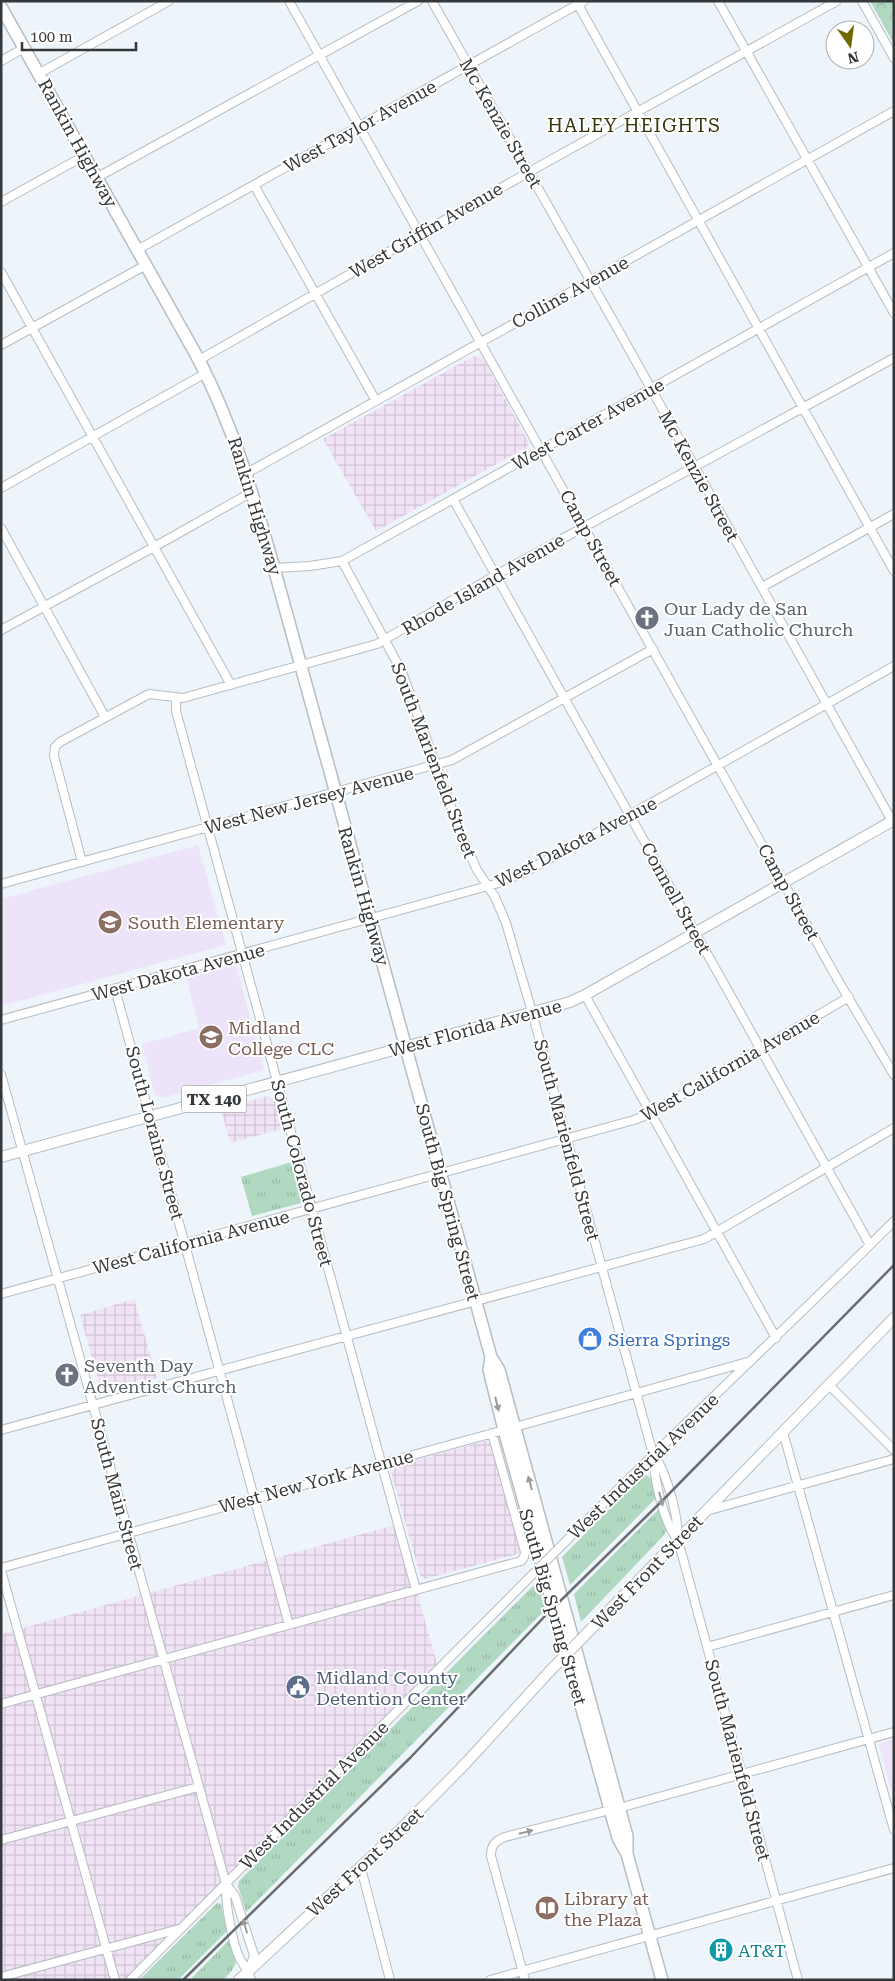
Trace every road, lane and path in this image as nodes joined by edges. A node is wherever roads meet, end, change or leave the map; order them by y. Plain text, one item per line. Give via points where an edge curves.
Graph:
1 (169, 1) edge
2 (289, 1) edge
3 (418, 1) edge
4 (432, 1) edge
5 (718, 1) edge
6 (837, 1) edge
7 (862, 1) edge
8 (579, 2) edge
9 (1, 7) edge
10 (24, 48) junction
11 (746, 52) junction
12 (320, 56) junction
13 (894, 58) edge
14 (1, 61) edge
15 (468, 65) junction
16 (38, 74) junction
17 (894, 111) edge
18 (639, 112) junction
19 (360, 127) junction
20 (84, 156) junction
21 (808, 159) junction
22 (529, 172) junction
23 (96, 178) junction
24 (254, 185) junction
25 (1, 202) edge
26 (699, 220) junction
27 (419, 234) junction
28 (137, 250) junction
29 (894, 253) edge
30 (146, 265) junction
31 (868, 267) junction
32 (1, 272) edge
33 (590, 281) junction
34 (314, 294) junction
35 (894, 313) edge
36 (32, 328) junction
37 (759, 328) junction
38 (480, 342) junction
39 (1, 345) edge
40 (894, 358) edge
41 (199, 360) junction
42 (206, 373) junction
43 (650, 389) junction
44 (376, 401) junction
45 (804, 408) junction
46 (93, 437) junction
47 (541, 450) junction
48 (694, 466) junction
49 (247, 473) junction
50 (1, 488) edge
51 (252, 492) junction
52 (453, 499) junction
53 (894, 514) edge
54 (584, 526) junction
55 (870, 527) junction
56 (1, 528) edge
57 (154, 547) junction
58 (342, 560) junction
59 (274, 568) junction
60 (894, 570) edge
61 (496, 575) junction
62 (762, 588) junction
63 (44, 606) junction
64 (1, 630) edge
65 (385, 639) junction
66 (653, 648) junction
67 (300, 666) junction
68 (894, 666) edge
69 (231, 685) junction
70 (564, 698) junction
71 (176, 699) junction
72 (827, 704) junction
73 (105, 716) junction
74 (718, 765) junction
75 (435, 766) junction
76 (335, 793) junction
77 (630, 815) junction
78 (893, 821) edge
79 (208, 828) junction
80 (82, 862) junction
81 (784, 882) junction
82 (1, 884) edge
83 (488, 887) junction
84 (370, 920) junction
85 (695, 932) junction
86 (243, 955) junction
87 (115, 989) junction
88 (586, 995) junction
89 (849, 998) junction
90 (532, 1012) junction
91 (1, 1020) edge
92 (405, 1047) junction
93 (760, 1049) junction
94 (1, 1074) edge
95 (894, 1075) edge
96 (277, 1081) junction
97 (651, 1112) junction
98 (150, 1116) junction
99 (894, 1128) edge
100 (567, 1139) junction
101 (22, 1151) junction
102 (1, 1157) edge
103 (827, 1168) junction
104 (440, 1174) junction
105 (312, 1209) junction
106 (894, 1221) edge
107 (717, 1232) junction
108 (185, 1244) junction
109 (870, 1245) junction
110 (602, 1266) junction
111 (58, 1279) junction
112 (1, 1294) edge
113 (475, 1300) junction
114 (894, 1318) edge
115 (346, 1336) junction
116 (776, 1338) junction
117 (753, 1361) junction
118 (219, 1371) junction
119 (829, 1385) junction
120 (636, 1393) junction
121 (93, 1405) junction
122 (509, 1429) junction
123 (1, 1430) edge
124 (783, 1432) junction
125 (492, 1433) junction
126 (894, 1450) edge
127 (654, 1454) junction
128 (894, 1459) edge
129 (381, 1463) junction
130 (798, 1486) junction
131 (254, 1498) junction
132 (706, 1511) junction
133 (128, 1533) junction
134 (678, 1540) junction
135 (1, 1569) edge
136 (416, 1590) junction
137 (894, 1596) edge
138 (833, 1612) junction
139 (289, 1625) junction
140 (707, 1647) junction
141 (163, 1660) junction
142 (36, 1695) junction
143 (1, 1704) edge
144 (894, 1732) edge
145 (868, 1739) junction
146 (742, 1774) junction
147 (198, 1787) junction
148 (615, 1809) junction
149 (71, 1821) junction
150 (894, 1830) edge
151 (1, 1840) edge
152 (361, 1868) junction
153 (894, 1868) edge
154 (226, 1884) junction
155 (776, 1901) junction
156 (181, 1928) junction
157 (649, 1936) junction
158 (106, 1948) junction
159 (522, 1971) junction
160 (250, 1975) edge
161 (1, 1977) edge
162 (115, 1980) edge
163 (130, 1980) edge
164 (240, 1980) edge
165 (390, 1980) edge
166 (490, 1980) edge
167 (525, 1980) edge
168 (662, 1980) edge
169 (798, 1980) edge

1 - 16 street
2 - 12 street, Camp Street
3 - 12 street
4 - 15 street, Mc Kenzie Street
5 - 11 street
6 - 11 street, West Griffin Avenue
7 - 13 street
8 - 15 street, West Taylor Avenue
8 - 18 street
9 - 10 highway, Rankin Highway
10 - 14 street
10 - 16 highway, Rankin Highway
11 - 18 street, West Griffin Avenue
11 - 21 street
12 - 19 street, Camp Street
12 - 23 street
15 - 19 street, West Taylor Avenue
15 - 22 street, Mc Kenzie Street
16 - 20 highway, Rankin Highway
17 - 21 street, Collins Avenue
18 - 22 street, West Griffin Avenue
18 - 26 street
19 - 24 street, West Taylor Avenue
19 - 27 street, Camp Street
20 - 23 highway, Rankin Highway
20 - 25 street
21 - 26 street, Collins Avenue
21 - 31 street
22 - 27 street, West Griffin Avenue
22 - 33 street, Mc Kenzie Street
23 - 28 highway, Rankin Highway
24 - 28 street, West Taylor Avenue
24 - 34 street
26 - 33 street, Collins Avenue
26 - 37 street
27 - 34 street, West Griffin Avenue
27 - 38 street, Camp Street
28 - 30 highway, Rankin Highway
29 - 31 street, West Carter Avenue
30 - 36 street
30 - 41 highway, Rankin Highway
31 - 35 street
31 - 37 street, West Carter Avenue
32 - 36 street
33 - 38 street, Collins Avenue
33 - 43 street, Mc Kenzie Street
34 - 41 street, West Griffin Avenue
34 - 44 street
36 - 39 street
36 - 46 street
37 - 43 street, West Carter Avenue
37 - 45 street
38 - 44 street, Collins Avenue
38 - 47 street, Camp Street
40 - 45 street, Rhode Island Avenue
41 - 42 highway, Rankin Highway
42 - 46 street
42 - 49 highway, Rankin Highway
43 - 47 street, West Carter Avenue
43 - 48 street, Mc Kenzie Street
44 - 49 street, Collins Avenue
45 - 48 street, Rhode Island Avenue
45 - 55 street
46 - 50 street
46 - 57 street
47 - 52 street, West Carter Avenue
47 - 54 street, Camp Street
48 - 54 street, Rhode Island Avenue
48 - 62 street, Mc Kenzie Street
49 - 51 highway, Rankin Highway
51 - 57 street
51 - 59 highway, Rankin Highway
52 - 58 street, West Carter Avenue
52 - 61 street, Connell Street
53 - 55 street
54 - 61 street, Rhode Island Avenue
54 - 66 street, Camp Street
55 - 60 street
55 - 62 street
56 - 63 street
57 - 63 street
57 - 69 street
58 - 59 street, West Carter Avenue
58 - 65 street, South Marienfeld Street
59 - 67 highway, Rankin Highway
61 - 65 street, Rhode Island Avenue
61 - 70 street, Connell Street
62 - 72 street, Mc Kenzie Street
63 - 64 street
63 - 73 street
65 - 67 street, Rhode Island Avenue via 369,647
65 - 75 street, South Marienfeld Street via 406,681
66 - 70 street, West New Jersey Avenue
66 - 74 street, Camp Street
67 - 69 street, Rhode Island Avenue
67 - 76 highway, Rankin Highway
68 - 72 street, West Dakota Avenue
69 - 71 street, Rhode Island Avenue
70 - 75 street, West New Jersey Avenue via 452,760
70 - 77 street, Connell Street
71 - 73 street, Rhode Island Avenue via 148,694
71 - 79 street, South Colorado Street via 175,708
72 - 74 street, West Dakota Avenue
72 - 78 street, Mc Kenzie Street
73 - 80 street, Rhode Island Avenue via 60,742 54,750
74 - 77 street, West Dakota Avenue
74 - 81 street, Camp Street
75 - 76 street, West New Jersey Avenue
75 - 83 street, South Marienfeld Street via 468,853
76 - 79 street, West New Jersey Avenue
76 - 84 highway, Rankin Highway
77 - 83 street, West Dakota Avenue via 521,874
77 - 85 street, Connell Street
78 - 81 main road, West Florida Avenue
79 - 80 street, West New Jersey Avenue
79 - 86 street, South Colorado Street
80 - 82 street, West New Jersey Avenue
81 - 85 main road, West Florida Avenue
81 - 89 street, Camp Street
83 - 84 street, West Dakota Avenue
83 - 90 street, South Marienfeld Street via 503,915
84 - 86 street, West Dakota Avenue
84 - 92 highway, Rankin Highway
85 - 88 main road, West Florida Avenue
85 - 93 street, Connell Street
86 - 87 street, West Dakota Avenue
86 - 96 street, South Colorado Street
87 - 91 street, West Dakota Avenue
87 - 98 street, South Loraine Street
88 - 90 main road, West Florida Avenue
88 - 97 street
89 - 93 street, West California Avenue
89 - 95 street, Camp Street
90 - 92 main road, West Florida Avenue
90 - 100 street, South Marienfeld Street
92 - 96 main road, West Florida Avenue / TX 140
92 - 104 highway, South Big Spring Street
93 - 97 street, West California Avenue
93 - 103 street, Connell Street
94 - 101 street, South Main Street
96 - 98 main road, West Florida Avenue / TX 140
96 - 105 street, South Colorado Street
97 - 100 street, West California Avenue
97 - 107 street
98 - 101 main road, West Florida Avenue / TX 140
98 - 108 street, South Loraine Street
99 - 103 street
100 - 104 street, West California Avenue
100 - 110 street, South Marienfeld Street
101 - 102 main road, TX 140
101 - 111 street, South Main Street
103 - 107 street
103 - 109 street, Connell Street
104 - 105 street, West California Avenue
104 - 113 highway, South Big Spring Street
105 - 108 street, West California Avenue
105 - 115 street, South Colorado Street
106 - 109 street, West Industrial Avenue
107 - 110 street via 704,1239
107 - 116 street
108 - 111 street, West California Avenue
108 - 118 street, South Loraine Street
109 - 116 street, West Industrial Avenue
110 - 113 street
110 - 120 street, South Marienfeld Street
111 - 112 street, West California Avenue
111 - 121 street, South Main Street
113 - 115 street
113 - 122 highway, South Big Spring Street via 491,1357 489,1370
114 - 119 main road, West Front Street
115 - 118 street
115 - 129 street, South Colorado Street
116 - 117 street, West Industrial Avenue
117 - 120 street, West New York Avenue
117 - 127 street, West Industrial Avenue
118 - 121 street
118 - 131 street, South Loraine Street
119 - 124 main road, West Front Street
119 - 126 street
120 - 122 street, West New York Avenue
120 - 127 street, South Marienfeld Street
121 - 123 street
121 - 133 street, South Main Street
122 - 125 street, West New York Avenue
122 - 148 highway, South Big Spring Street
124 - 130 street
124 - 132 main road, West Front Street
125 - 129 street, West New York Avenue
125 - 136 street, South Big Spring Street via 524,1557
127 - 134 street, South Marienfeld Street via 662,1467 678,1524
127 - 154 street, West Industrial Avenue, bridge
128 - 130 street
129 - 131 street, West New York Avenue
129 - 136 street, South Colorado Street
130 - 132 street
130 - 138 street
131 - 133 street, West New York Avenue
131 - 139 street, South Loraine Street
132 - 134 main road, West Front Street
133 - 135 street, West New York Avenue
133 - 141 street, South Main Street
134 - 140 street, South Marienfeld Street
134 - 152 main road, West Front Street, bridge via 549,1672 435,1796
135 - 142 street
136 - 139 street
137 - 138 street
138 - 140 street
138 - 145 street
139 - 141 street
140 - 146 street, South Marienfeld Street
141 - 142 street
141 - 147 street, South Main Street
142 - 143 street
142 - 149 street
144 - 145 street
145 - 146 street
145 - 150 street
146 - 148 street
146 - 155 street, South Marienfeld Street
147 - 149 street
147 - 154 street, South Main Street
148 - 157 highway, South Big Spring Street via 627,1836 627,1854
159 -> 148 street via 491,1848 496,1840
149 - 151 street
149 - 158 street
152 - 160 main road, West Front Street
152 - 165 street
153 - 155 street
154 - 156 street, West Industrial Avenue
154 - 160 street, South Main Street via 225,1900 232,1931 240,1958
160 -> 154 street, South Main Street via 254,1955 235,1896
155 - 157 street
155 - 169 street, South Marienfeld Street
156 - 158 street
156 - 163 street, West Industrial Avenue
157 - 159 street
157 - 168 highway, South Big Spring Street
158 - 161 street
158 - 162 street
159 - 166 street
159 - 167 street
160 - 164 main road, West Front Street

